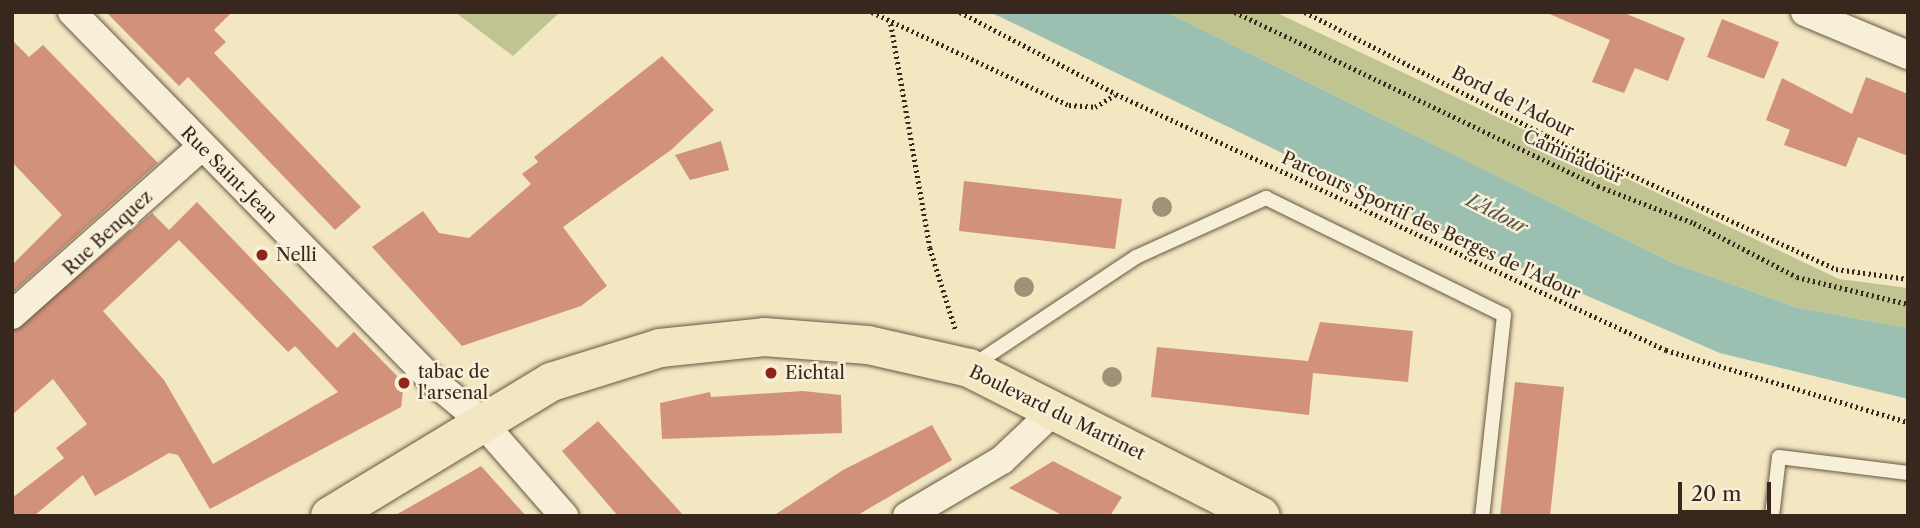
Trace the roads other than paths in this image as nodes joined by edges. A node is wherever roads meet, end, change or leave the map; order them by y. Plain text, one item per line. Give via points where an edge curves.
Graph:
1 (72, 12) edge
2 (1805, 12) edge
3 (1908, 55) edge
4 (200, 148) junction
5 (12, 315) edge
6 (969, 368) junction
7 (1056, 409) junction
8 (480, 420) junction
9 (1908, 473) edge
10 (330, 516) edge
11 (564, 516) edge
12 (907, 516) edge
13 (1261, 516) edge
14 (1482, 516) edge
15 (1772, 516) edge

1 - 4 street, Rue Saint-Jean
2 - 3 street
4 - 5 street, Rue Benquez
4 - 8 street, Rue Saint-Jean
6 - 7 main road, Boulevard du Martinet
6 - 8 main road, Boulevard du Martinet via 868,345 764,337 660,348 551,382
6 - 14 lane via 1136,257 1266,198 1504,316
7 - 12 street via 1002,460
7 - 13 main road, Boulevard du Martinet
8 - 10 main road, Boulevard du Martinet
8 - 11 street, Rue Saint-Jean
9 - 15 lane via 1779,457

